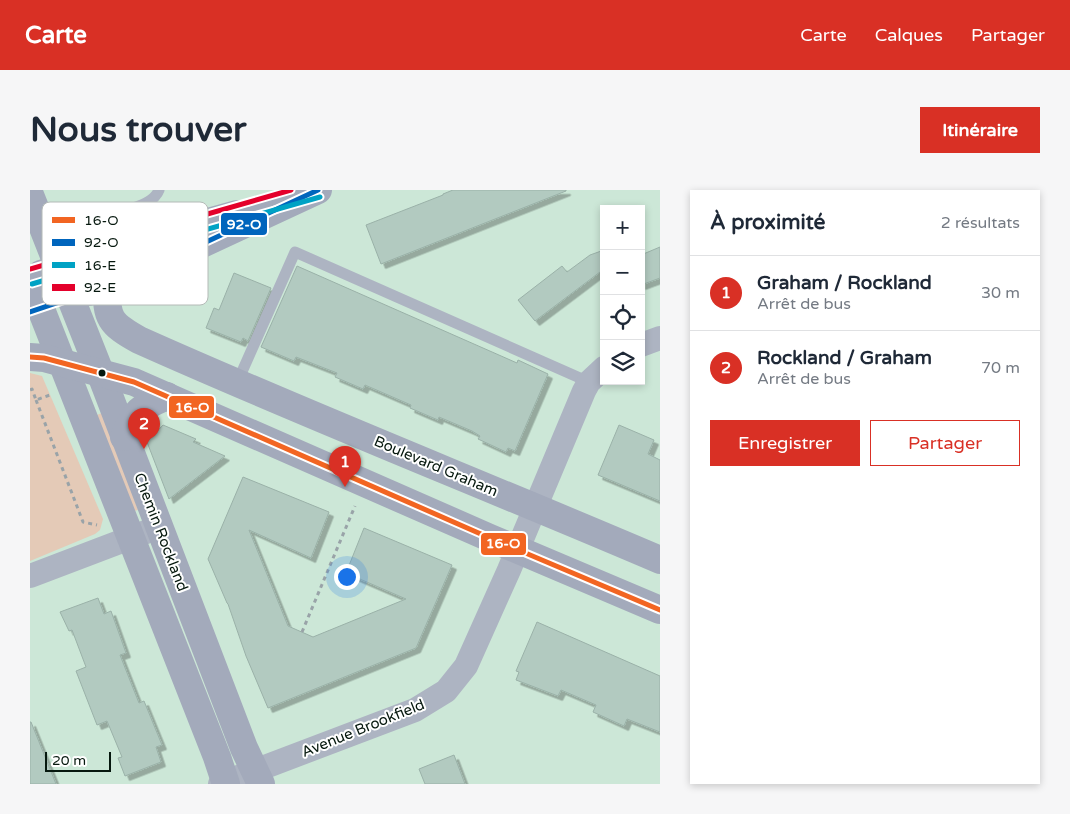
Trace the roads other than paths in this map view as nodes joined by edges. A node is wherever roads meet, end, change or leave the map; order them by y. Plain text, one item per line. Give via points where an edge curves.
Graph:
1 (159, 190) edge
2 (314, 192) edge
3 (30, 195) edge
4 (149, 202) edge
5 (208, 222) edge
6 (42, 226) edge
7 (208, 241) edge
8 (42, 275) edge
9 (30, 279) edge
10 (50, 305) edge
11 (74, 305) edge
12 (107, 305) edge
13 (35, 310) edge
14 (660, 338) edge
15 (645, 344) edge
16 (150, 345) junction
17 (30, 356) edge
18 (63, 364) junction
19 (100, 372) junction
20 (596, 375) edge
21 (134, 382) junction
22 (237, 384) junction
23 (167, 396) junction
24 (124, 437) junction
25 (535, 506) junction
26 (159, 527) junction
27 (131, 537) junction
28 (518, 549) junction
29 (660, 560) edge
30 (30, 576) edge
31 (660, 610) edge
32 (258, 777) edge
33 (224, 783) edge

1 - 4 lane
2 - 5 street
2 - 7 street
3 - 6 street, Chemin Rockland
8 - 9 street
9 - 13 street, Chemin Rockland
10 - 13 street
11 - 19 street, Chemin Rockland
12 - 16 street, Boulevard Graham via 112,319 128,334
13 - 18 street, Chemin Rockland
14 - 15 street
16 - 21 street
16 - 22 street, Boulevard Graham
17 - 18 street
18 - 19 street
18 - 27 street, Chemin Rockland
19 - 21 street
19 - 24 street, Chemin Rockland
20 - 22 lane via 295,252
20 - 25 street, Avenue Brookfield
21 - 23 street
22 - 25 street, Boulevard Graham
23 - 24 street via 138,410
23 - 28 street
24 - 26 street, Chemin Rockland
25 - 28 street, Avenue Brookfield
25 - 29 street, Boulevard Graham
26 - 27 street
26 - 32 street, Chemin Rockland
27 - 30 street
27 - 33 street, Chemin Rockland
28 - 31 street
28 - 32 street, Avenue Brookfield via 466,666 446,691 415,710
32 - 33 street, Avenue Brookfield

